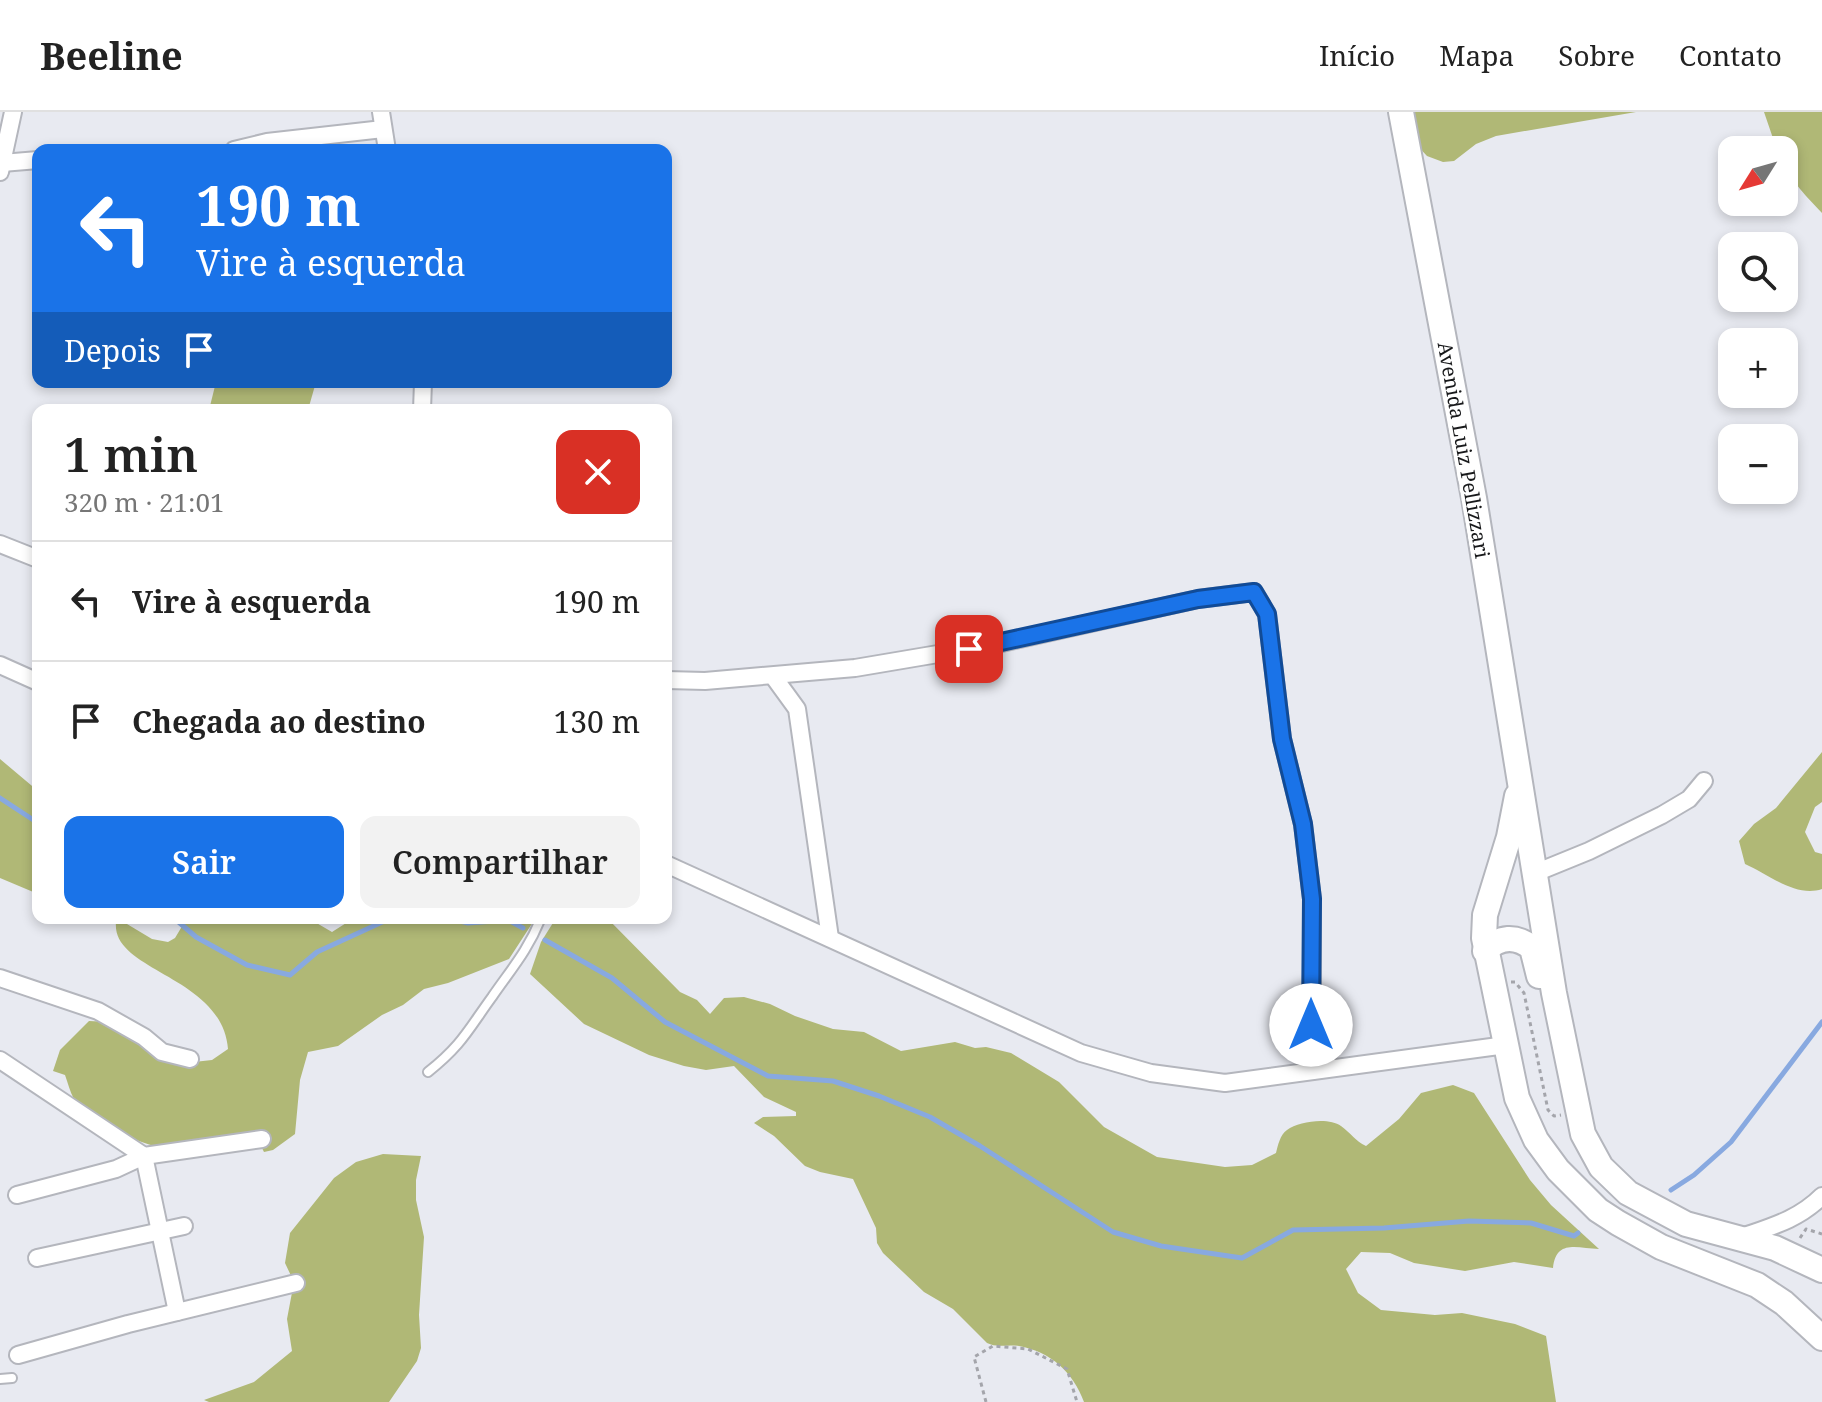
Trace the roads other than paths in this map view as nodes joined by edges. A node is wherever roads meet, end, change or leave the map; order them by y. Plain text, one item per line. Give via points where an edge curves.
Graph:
1 (13, 112) edge
2 (1401, 112) edge
3 (382, 121) edge
4 (259, 144) edge
5 (386, 144) edge
6 (32, 161) edge
7 (1, 168) edge
8 (0, 544) edge
9 (32, 557) edge
10 (0, 665) edge
11 (773, 676) junction
12 (32, 679) edge
13 (672, 680) edge
14 (1704, 781) dead end
15 (1519, 790) junction
16 (672, 867) edge
17 (1535, 873) junction
18 (538, 924) edge
19 (830, 938) junction
20 (1485, 951) junction
21 (0, 978) edge
22 (1554, 993) junction
23 (1506, 1045) junction
24 (190, 1059) dead end
25 (0, 1060) edge
26 (1312, 1071) junction
27 (428, 1072) dead end
28 (262, 1139) dead end
29 (144, 1156) junction
30 (17, 1195) dead end
31 (1822, 1196) edge
32 (184, 1226) dead end
33 (160, 1231) junction
34 (1739, 1239) junction
35 (37, 1258) dead end
36 (1822, 1270) edge
37 (296, 1283) dead end
38 (177, 1312) junction
39 (1822, 1338) edge
40 (18, 1355) dead end
41 (12, 1378) dead end
42 (0, 1379) edge

1 - 7 street
2 - 15 main road, Avenida Luiz Pellizzari via 1474,498
3 - 4 street
3 - 5 street
6 - 7 street
8 - 9 street
10 - 12 street
11 - 13 street
11 - 19 street via 797,709
11 - 26 street via 997,644 1198,599 1254,592 1267,614 1282,739 1303,824 1312,899
14 - 17 street via 1689,799 1662,815
15 - 17 main road, Avenida Luiz Pellizzari
15 - 20 main road, Avenida Luiz Pellizzari via 1485,915
16 - 19 street
17 - 22 main road, Avenida Luiz Pellizzari
18 - 27 lane via 528,949 467,1036
19 - 26 street via 1081,1053 1127,1068 1225,1083
20 - 22 main road via 1502,939 1527,944 1540,981
20 - 23 main road, Avenida Luiz Pellizzari
21 - 24 street via 98,1011 162,1052
22 - 34 main road, Avenida Luiz Pellizzari via 1577,1113 1593,1156 1618,1185 1686,1224
23 - 26 street
23 - 39 main road, Avenida Luiz Pellizzari via 1517,1098 1536,1140 1598,1210 1661,1247 1757,1285
25 - 29 street
28 - 29 street
29 - 30 street via 116,1169
29 - 33 street
31 - 34 street via 1784,1223
32 - 33 street
33 - 35 street
33 - 38 street
34 - 36 main road, Avenida Luiz Pellizzari via 1791,1254
37 - 38 street
38 - 40 street
41 - 42 lane

